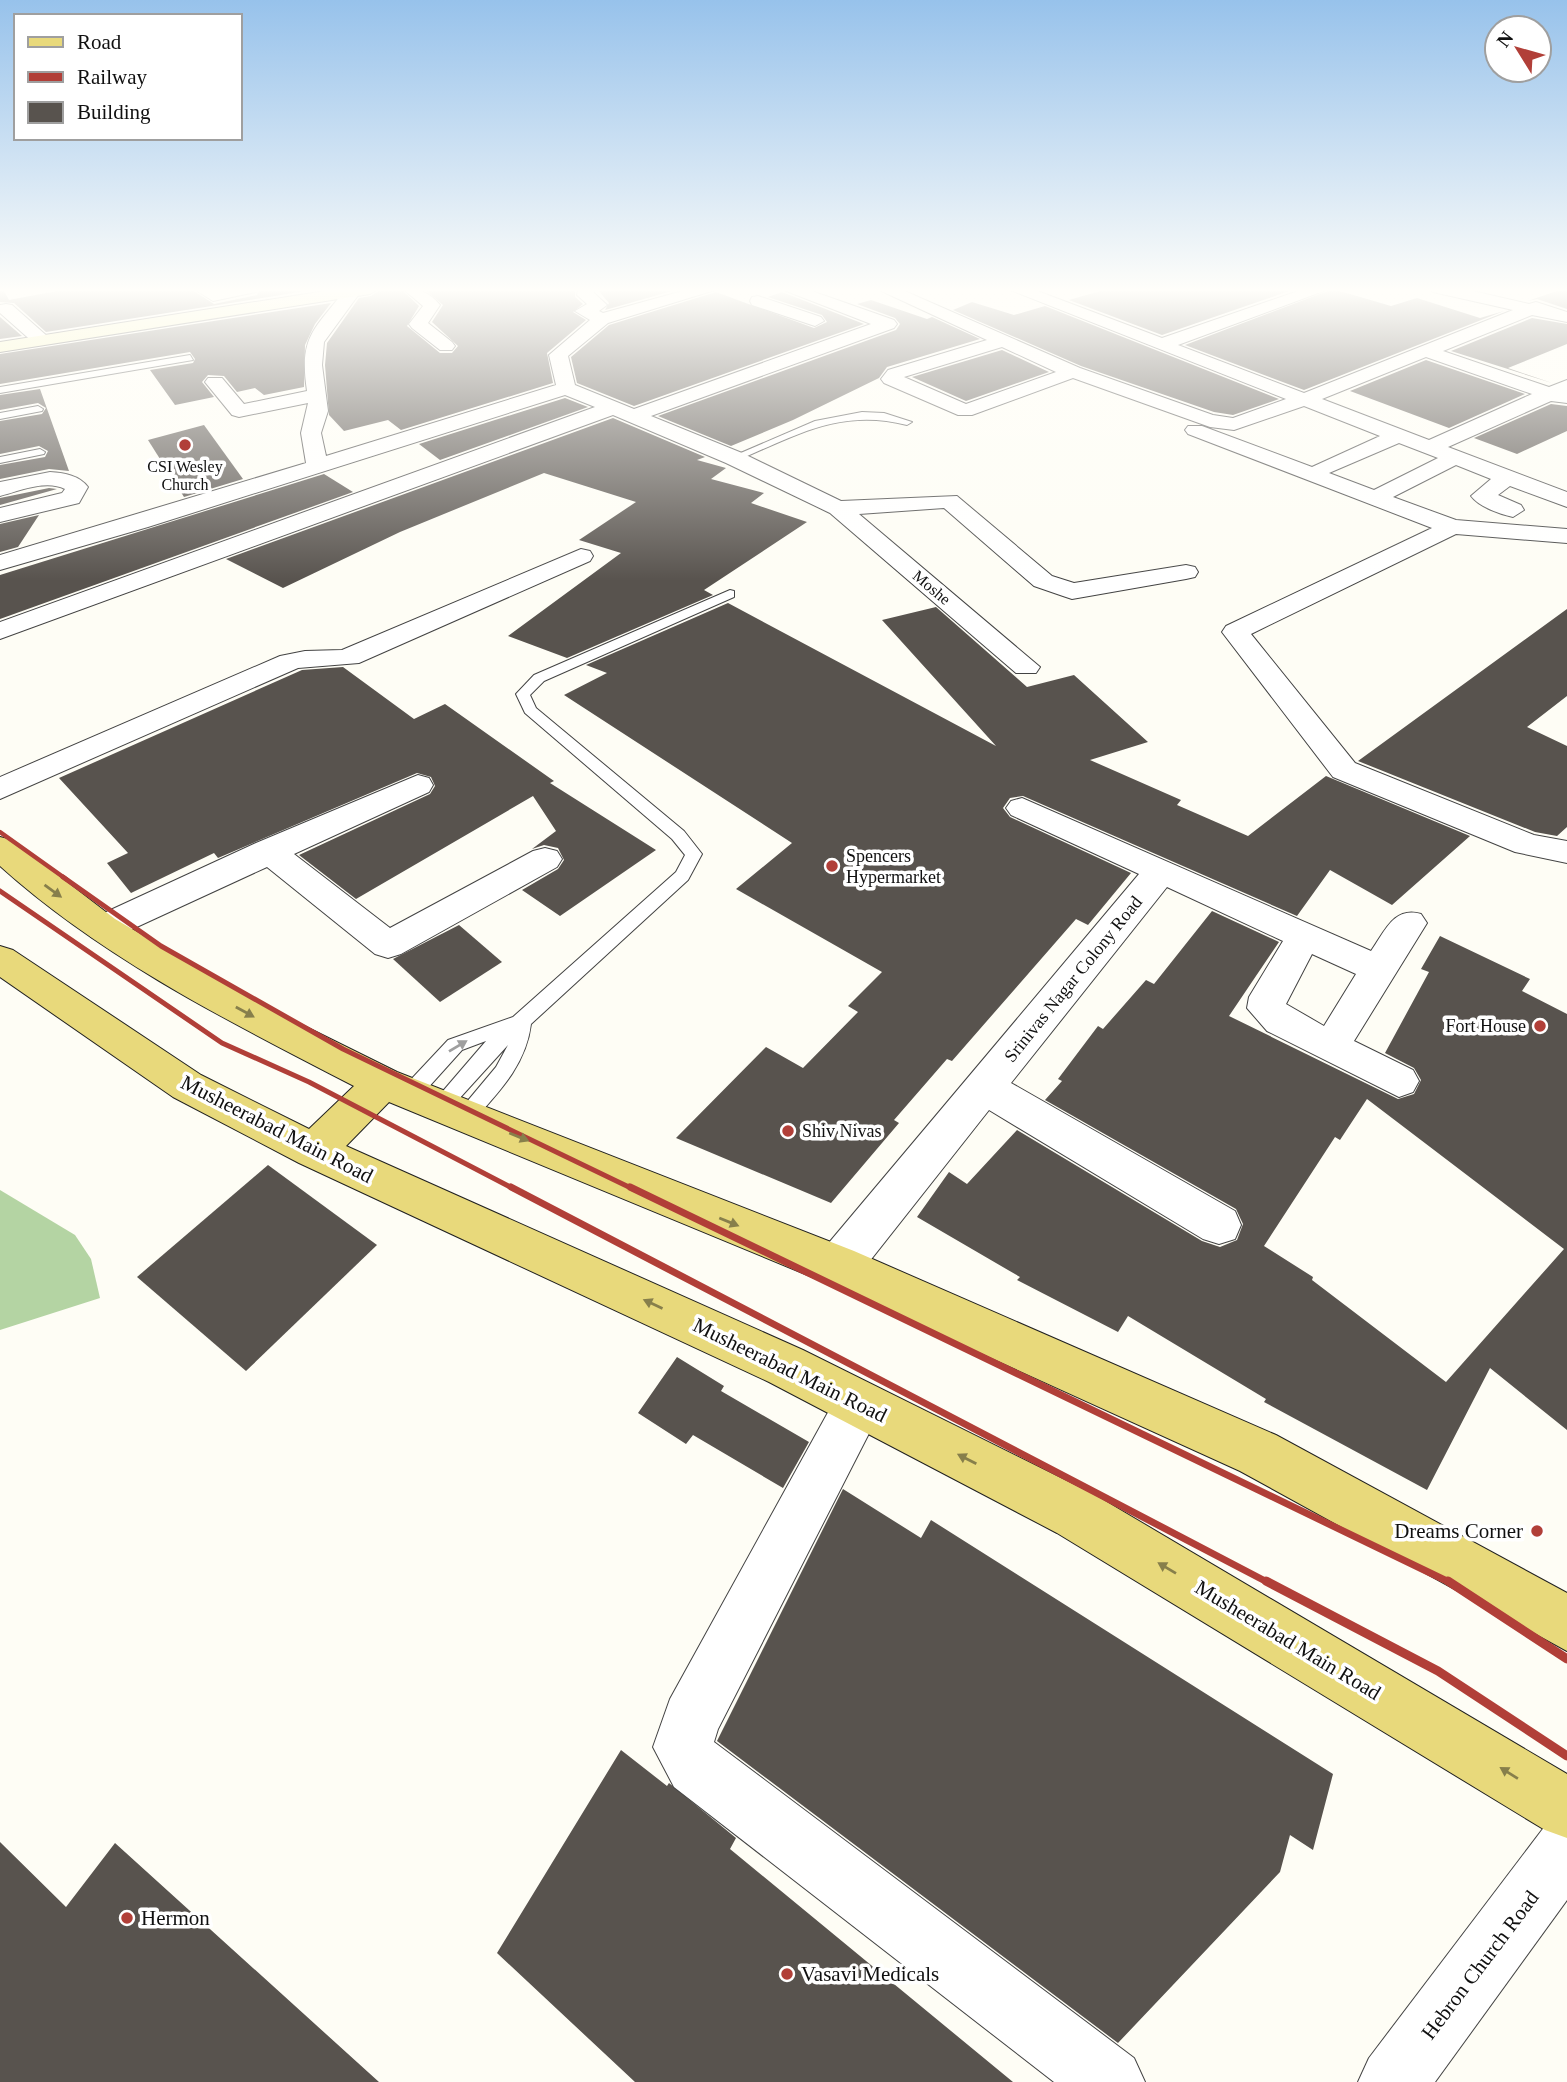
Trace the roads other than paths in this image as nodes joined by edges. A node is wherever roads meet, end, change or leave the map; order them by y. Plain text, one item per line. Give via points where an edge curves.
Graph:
1 (23, 386) edge
2 (218, 386) edge
3 (316, 386) edge
4 (714, 386) edge
5 (908, 386) edge
6 (1033, 386) edge
7 (1104, 386) edge
8 (1268, 386) edge
9 (1338, 386) edge
10 (1539, 386) edge
11 (566, 387) joint
12 (0, 390) edge
13 (1561, 393) edge
14 (318, 395) junction
15 (1303, 400) junction
16 (1130, 406) dead end
17 (612, 408) junction
18 (38, 409) dead end
19 (0, 416) edge
20 (634, 416) junction
21 (907, 422) dead end
22 (1397, 436) junction
23 (1429, 448) junction
24 (40, 452) dead end
25 (734, 458) junction
26 (1454, 458) junction
27 (0, 460) edge
28 (318, 467) junction
29 (1322, 468) dead end
30 (1507, 477) junction
31 (0, 489) edge
32 (1382, 494) dead end
33 (1567, 500) edge
34 (838, 508) junction
35 (1513, 510) dead end
36 (0, 514) edge
37 (1452, 527) junction
38 (1567, 536) edge
39 (581, 556) dead end
40 (0, 562) edge
41 (1186, 572) dead end
42 (730, 594) dead end
43 (0, 631) edge
44 (1026, 667) dead end
45 (418, 785) dead end
46 (0, 789) edge
47 (1023, 808) dead end
48 (0, 848) edge
49 (268, 851) junction
50 (1567, 852) edge
51 (545, 859) dead end
52 (1161, 870) junction
53 (1409, 923) dead end
54 (103, 928) junction
55 (1305, 935) junction
56 (0, 959) edge
57 (1378, 969) junction
58 (522, 1020) junction
59 (1331, 1047) junction
60 (1399, 1081) dead end
61 (985, 1088) junction
62 (425, 1099) junction
63 (314, 1151) junction
64 (1219, 1225) dead end
65 (838, 1266) junction
66 (859, 1404) junction
67 (1567, 1623) edge
68 (1567, 1808) edge
69 (1567, 1848) edge
70 (1110, 2082) edge
71 (1393, 2082) edge

1 - 12 lane
2 - 14 street via 239,411
3 - 14 street
4 - 20 street
5 - 6 street via 965,411
7 - 15 street via 1222,424
8 - 15 street
9 - 15 street
10 - 13 street
11 - 17 street
11 - 28 street
13 - 23 street
14 - 28 street via 318,421 311,433
15 - 22 street
16 - 37 street
17 - 20 street
17 - 43 street
18 - 19 lane
20 - 25 street
21 - 25 lane via 885,414 846,414
22 - 23 street
22 - 29 street
23 - 26 street
24 - 27 lane
25 - 34 street
26 - 30 street
26 - 32 street
28 - 40 street
30 - 33 street
30 - 35 street via 1482,496
31 - 36 street via 52,478 78,487 71,498
34 - 41 street via 949,501 1043,580 1072,591
34 - 44 street, Moshe
37 - 38 street
37 - 50 street via 1235,632 1344,770 1527,844
39 - 46 street via 349,657 328,662 309,656 290,662
42 - 58 lane via 538,678 523,694 530,710 678,835 694,854 682,876
45 - 49 street
47 - 52 street
48 -> 54 main road
49 - 51 street via 388,945
49 - 54 street
52 - 55 street
52 - 61 street, Srinivas Nagar Colony Road
53 - 57 street
54 -> 62 main road via 249,1015
55 - 57 street
55 - 59 street via 1266,1008 1280,1021
56 - 63 main road, Musheerabad Main Road via 187,1086
57 - 59 street
58 - 62 lane
62 -> 58 lane via 455,1045
59 - 60 street
61 - 64 street
61 - 65 street, Srinivas Nagar Colony Road
62 - 63 main road
62 -> 65 main road
66 -> 63 main road, Musheerabad Main Road via 688,1320
65 - 67 main road via 1258,1453
68 -> 66 main road, Musheerabad Main Road via 1076,1514
66 - 70 street via 691,1720 684,1747 695,1766
69 - 71 street, Hebron Church Road

